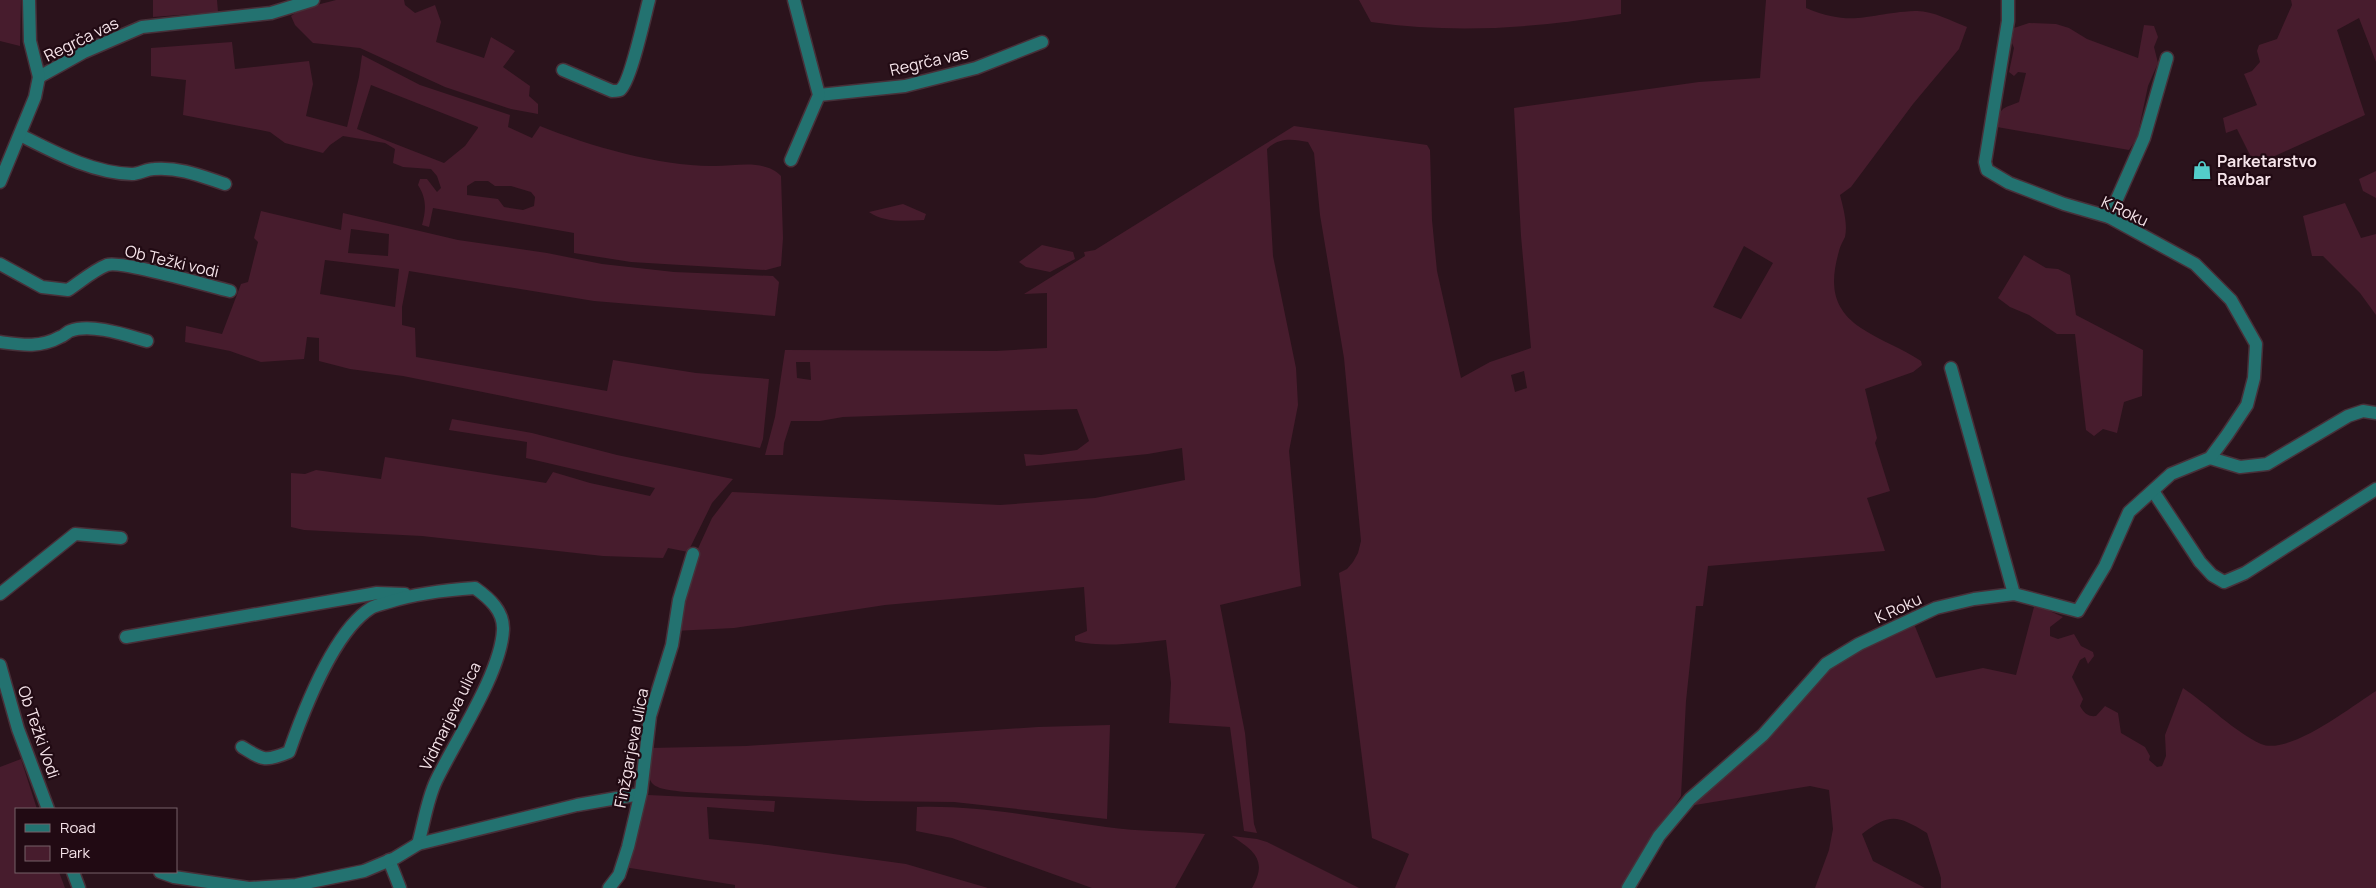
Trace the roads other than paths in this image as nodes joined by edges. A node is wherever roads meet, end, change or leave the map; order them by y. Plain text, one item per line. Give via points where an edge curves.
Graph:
1 (29, 0) edge
2 (313, 0) edge
3 (649, 0) edge
4 (794, 0) edge
5 (2008, 0) edge
6 (1042, 42) dead end
7 (2167, 58) dead end
8 (563, 70) dead end
9 (39, 77) junction
10 (819, 95) junction
11 (20, 135) junction
12 (791, 160) dead end
13 (0, 182) edge
14 (224, 184) dead end
15 (2109, 217) junction
16 (0, 264) edge
17 (230, 291) dead end
18 (147, 341) dead end
19 (0, 342) edge
20 (1951, 368) dead end
21 (2376, 413) edge
22 (2210, 458) junction
23 (2376, 489) edge
24 (2152, 491) junction
25 (120, 538) dead end
26 (693, 554) dead end
27 (0, 594) edge
28 (2014, 594) junction
29 (410, 595) junction
30 (126, 637) dead end
31 (0, 665) edge
32 (242, 747) dead end
33 (640, 794) junction
34 (48, 808) edge
35 (418, 844) junction
36 (389, 860) junction
37 (73, 873) edge
38 (163, 873) edge
39 (305, 886) edge
40 (79, 888) edge
41 (400, 888) edge
42 (609, 888) edge
43 (1628, 888) edge

1 - 9 street via 30,41
2 - 9 street, Regrča vas via 271,13 142,28 84,52
3 - 8 street via 624,86 612,91
4 - 10 street
5 - 15 street, K Roku via 2008,21 1985,162 1987,170 2009,183
6 - 10 street, Regrča vas via 976,68 905,86
7 - 15 street via 2144,138
9 - 11 street
10 - 12 street
11 - 13 street
11 - 14 street via 68,158 105,170 133,174 152,169 180,168
15 - 22 street, K Roku via 2195,264 2231,300 2256,344 2254,378 2247,405
16 - 17 street, Ob Težki vodi via 42,286 68,290 113,264
18 - 19 street via 108,331 86,330 71,331 41,345
20 - 28 street
21 - 22 street via 2362,411 2348,416 2266,464 2240,467
22 - 24 street, K Roku via 2171,474
23 - 24 street via 2245,573 2224,582 2200,562
24 - 28 street, K Roku via 2129,512 2105,566 2078,611
25 - 27 street via 76,534
26 - 33 street, Finžgarjeva ulica via 679,600 672,644 650,716
28 - 43 street, K Roku via 1936,608 1859,644 1826,664 1763,735 1690,799 1658,836
29 - 30 street, Vidmarjeva ulica via 377,593
29 - 32 street, Vidmarjeva ulica via 371,608 350,628 325,668 299,722 289,752 271,760 262,759
29 - 35 street, Vidmarjeva ulica via 475,588 489,598 500,614 503,630 489,678 435,783
31 - 34 street, Ob Težki Vodi via 18,729
33 - 35 street via 577,805
33 - 42 street, Finžgarjeva ulica via 628,847 618,875
35 - 36 street
36 - 39 street via 364,871
36 - 41 street
37 - 40 street
38 - 39 street via 249,888

